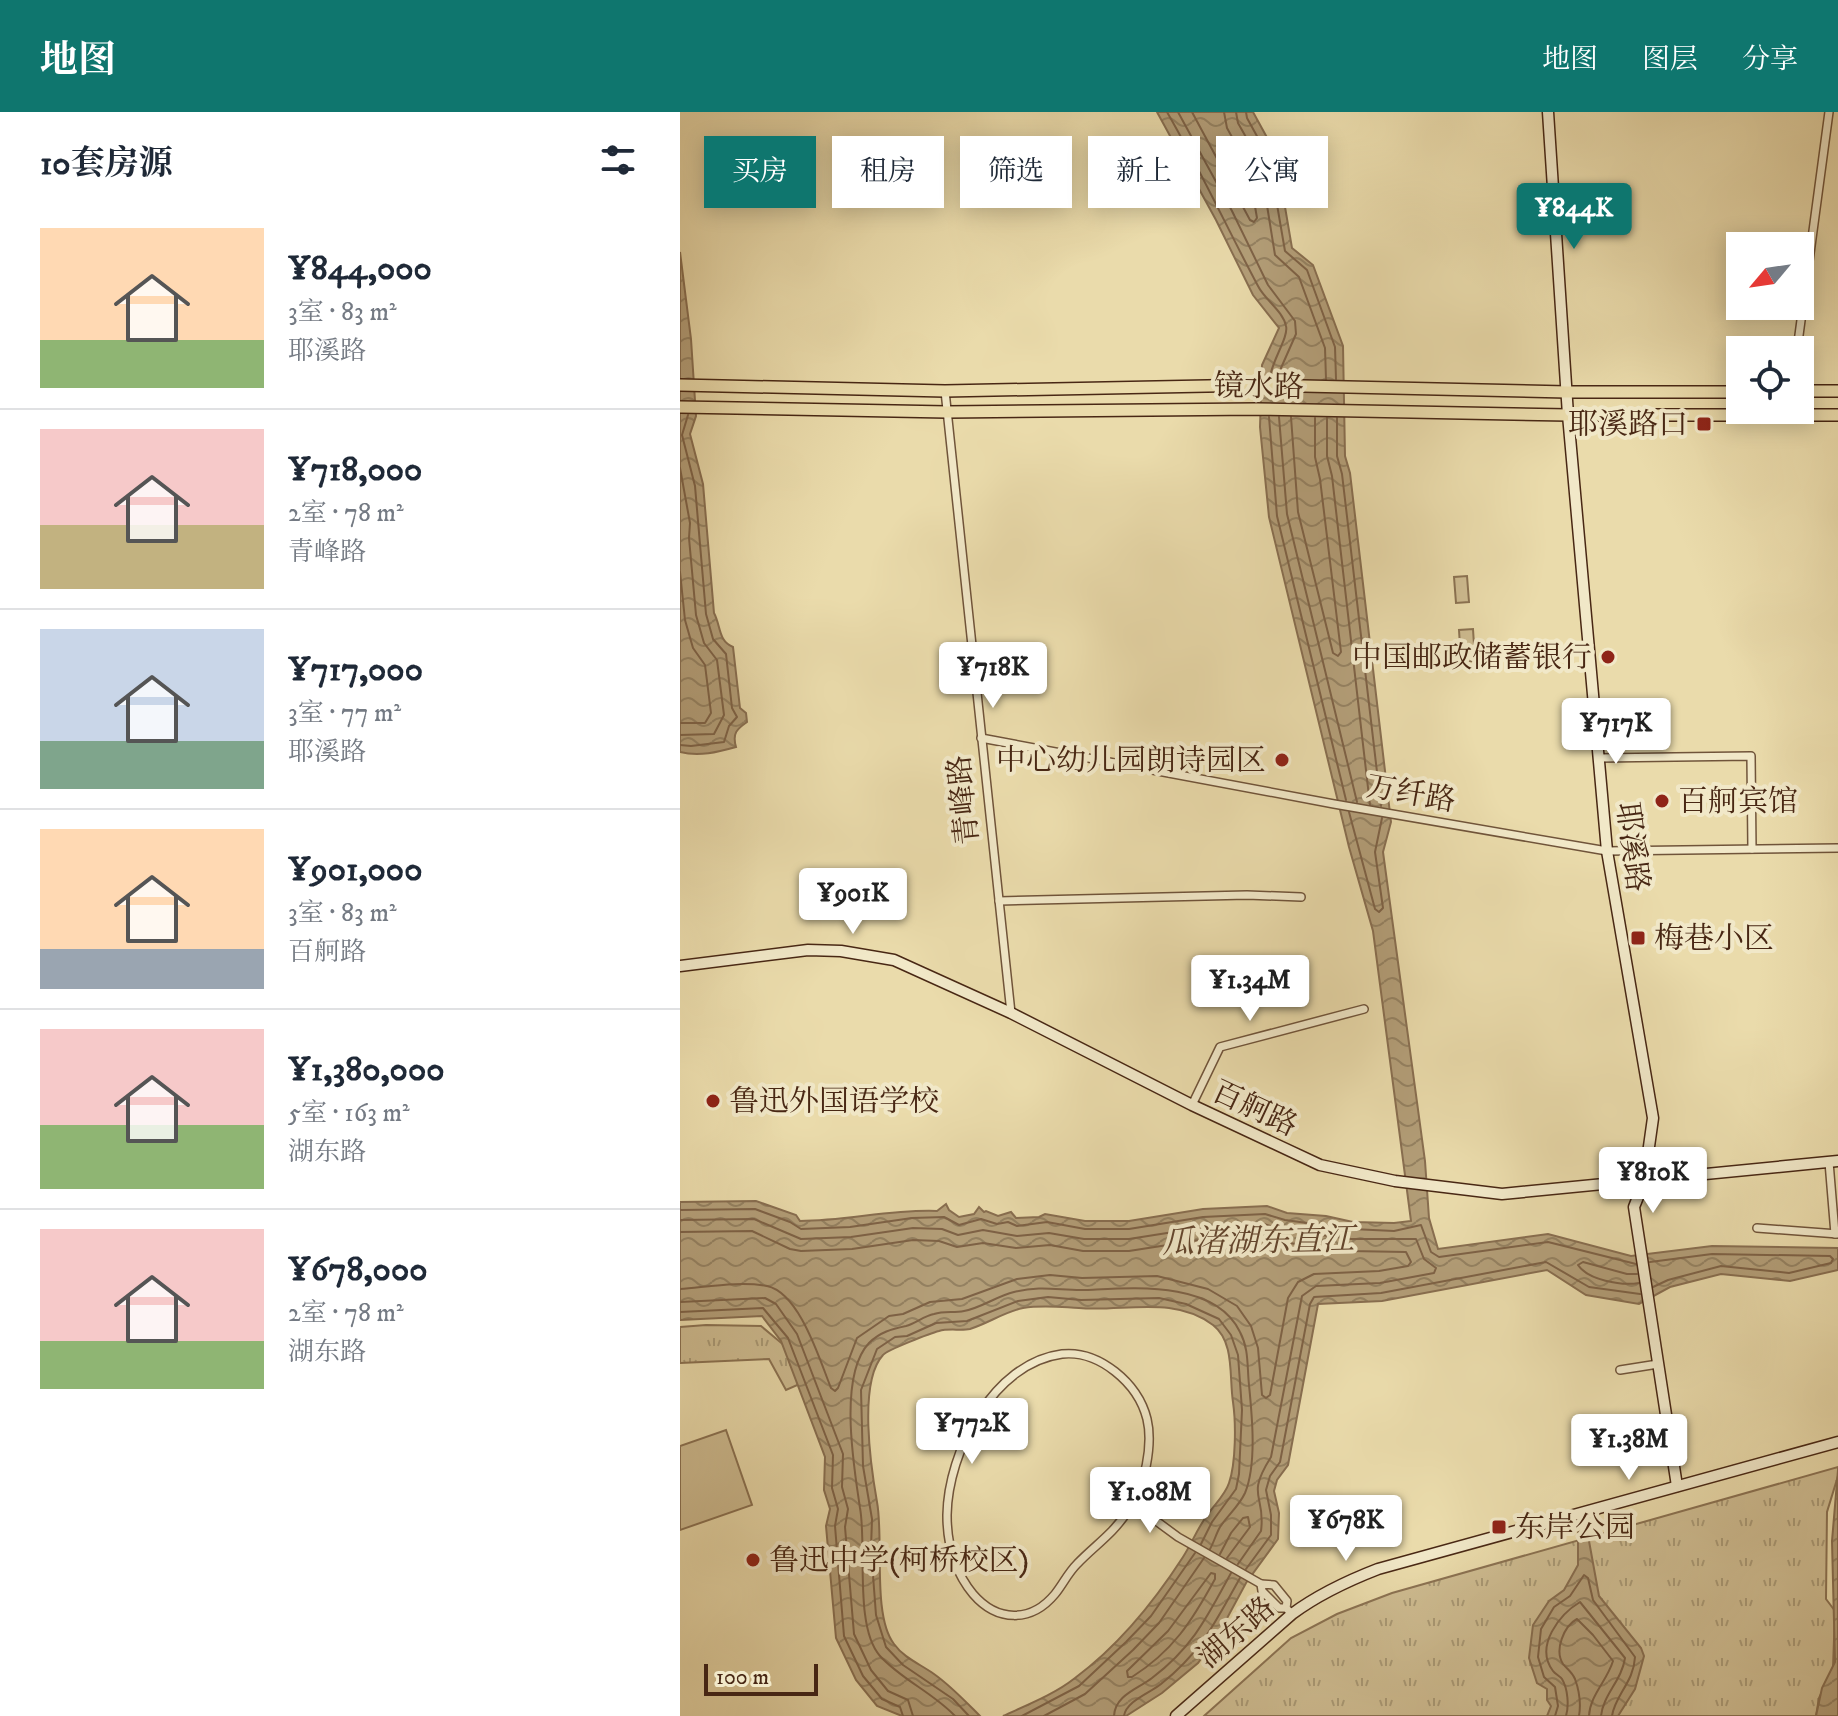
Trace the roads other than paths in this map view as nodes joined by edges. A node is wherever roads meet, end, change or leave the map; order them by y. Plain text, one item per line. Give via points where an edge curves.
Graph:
1 (1548, 112) edge
2 (1829, 112) edge
3 (1799, 336) edge
4 (680, 385) edge
5 (945, 391) junction
6 (1814, 391) edge
7 (1838, 391) edge
8 (1567, 392) junction
9 (1726, 392) edge
10 (680, 407) edge
11 (947, 412) junction
12 (1568, 415) junction
13 (1838, 415) edge
14 (981, 738) junction
15 (1599, 758) junction
16 (1838, 848) edge
17 (1752, 849) junction
18 (1607, 851) junction
19 (1301, 897) dead end
20 (999, 901) junction
21 (680, 966) edge
22 (1364, 1009) dead end
23 (1011, 1013) junction
24 (1192, 1105) junction
25 (1834, 1162) edge
26 (1644, 1182) junction
27 (1757, 1228) dead end
28 (1836, 1234) edge
29 (1658, 1364) junction
30 (1620, 1370) dead end
31 (1834, 1443) edge
32 (1677, 1486) junction
33 (1138, 1496) junction
34 (1140, 1509) junction
35 (1127, 1512) junction
36 (1258, 1581) junction
37 (1289, 1611) junction
38 (1176, 1716) edge

1 - 8 street, 耶溪路
2 - 3 street
4 - 5 main road, 镜水路
5 - 8 main road, 镜水路 via 1258,385
5 - 11 street, 青峰路
6 - 7 main road
8 - 9 main road, 镜水路
8 - 12 street, 耶溪路
10 - 11 main road, 镜水路
11 - 12 main road, 镜水路 via 1257,409
11 - 14 street, 青峰路
12 - 13 main road, 镜水路
12 - 15 street, 耶溪路
14 - 18 street, 万纤路
14 - 20 street, 青峰路
15 - 17 street via 1751,756
15 - 18 street, 耶溪路
16 - 17 street, 万纤路
17 - 18 street, 万纤路
18 - 26 street, 耶溪路 via 1653,1118
19 - 20 street
20 - 23 street, 青峰路
21 - 23 street, 百舸路 via 808,950 841,951 894,960
22 - 24 street via 1220,1047
23 - 24 street, 百舸路
24 - 26 street, 百舸路 via 1320,1165 1395,1181 1502,1194
25 - 26 street, 百舸路
25 - 28 street
26 - 29 street, 耶溪路 via 1634,1207
27 - 28 street
29 - 30 street
29 - 32 street, 耶溪路
31 - 32 street, 湖东路
32 - 37 street, 湖东路 via 1378,1569
33 - 34 street
33 - 35 street via 1124,1499
33 - 35 street via 1146,1472 1147,1419 1127,1383 1085,1356 1040,1360 994,1394 959,1451 947,1514 951,1556 976,1597 999,1614 1027,1614 1047,1602
34 - 35 street
34 - 36 street via 1178,1537
36 - 37 street via 1279,1608
36 - 37 street via 1274,1585
37 - 38 street, 湖东路

